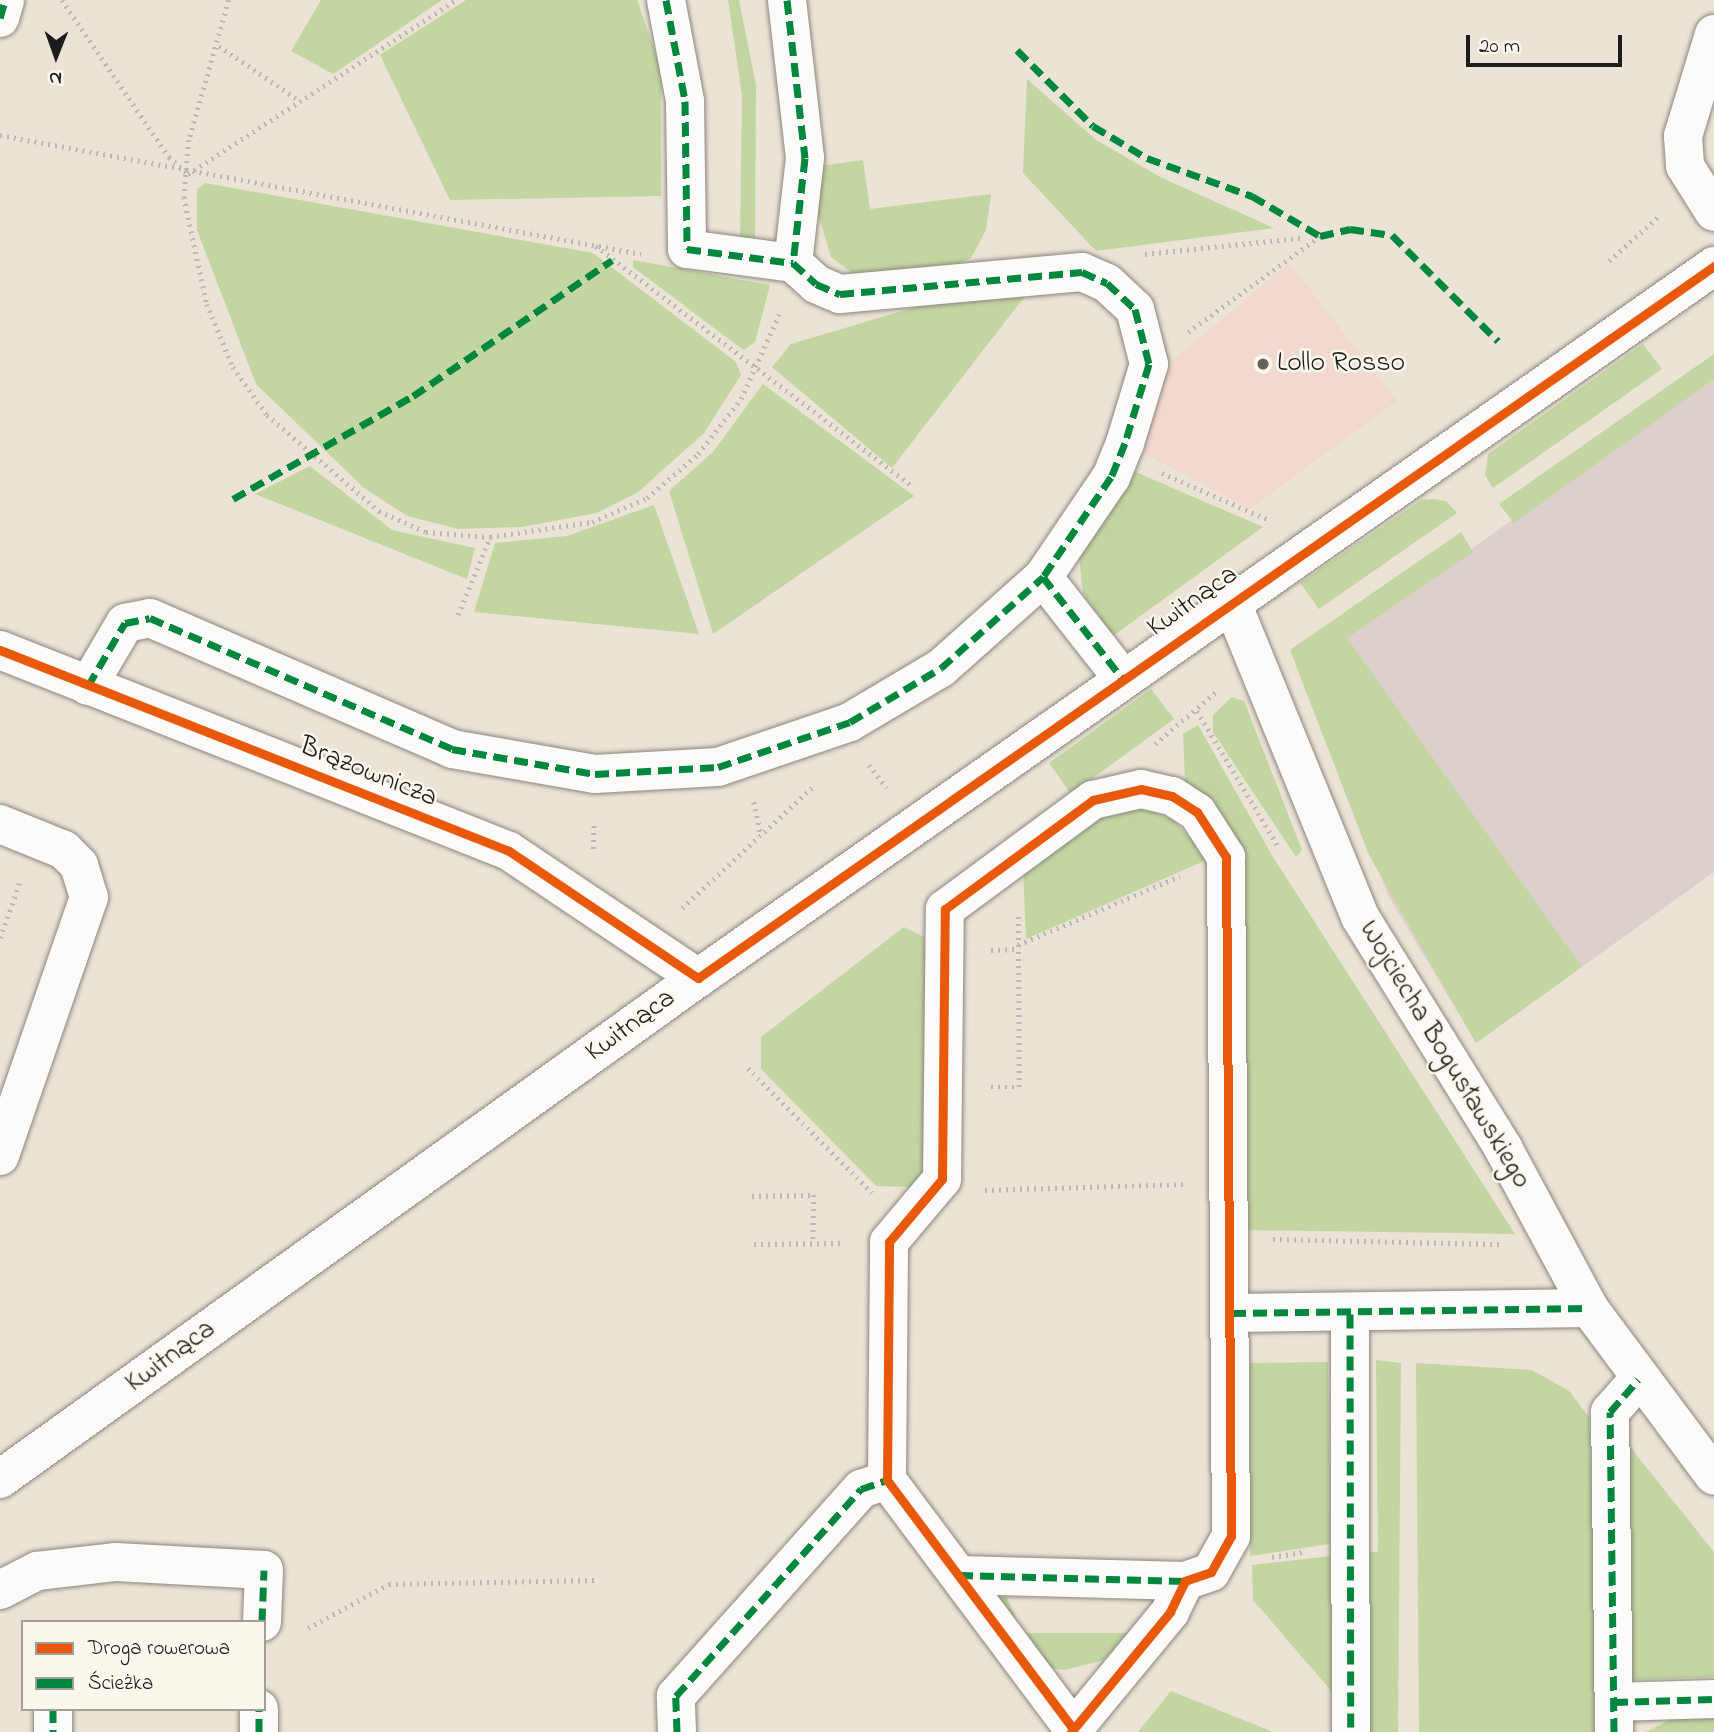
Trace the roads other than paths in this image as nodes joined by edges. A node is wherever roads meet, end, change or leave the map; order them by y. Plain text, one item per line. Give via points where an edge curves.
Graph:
1 (5, 0) edge
2 (666, 0) edge
3 (787, 0) edge
4 (0, 18) edge
5 (1714, 34) edge
6 (1714, 212) edge
7 (793, 262) junction
8 (1714, 266) edge
9 (1043, 577) junction
10 (1232, 603) junction
11 (0, 650) edge
12 (1124, 678) junction
13 (88, 686) junction
14 (0, 824) edge
15 (698, 978) junction
16 (0, 1156) edge
17 (1589, 1308) junction
18 (1232, 1313) junction
19 (1350, 1314) junction
20 (1638, 1380) junction
21 (1714, 1476) edge
22 (0, 1479) edge
23 (887, 1480) junction
24 (959, 1576) junction
25 (1185, 1581) junction
26 (0, 1590) edge
27 (262, 1620) edge
28 (1714, 1699) edge
29 (53, 1711) edge
30 (259, 1711) edge
31 (1614, 1717) edge
32 (1071, 1729) edge
33 (53, 1732) edge
34 (259, 1732) edge
35 (677, 1732) edge
36 (1351, 1732) edge

1 - 4 street
2 - 7 street via 685,101 687,249
3 - 7 street via 805,159
5 - 6 street via 1683,136 1685,166
7 - 9 street via 816,285 840,294 1066,270 1107,283 1135,309 1148,345 1144,383 1122,454
8 - 10 street, Kwitnąca
9 - 12 street
9 - 13 street via 941,668 850,722 718,767 658,774 570,771 452,749 150,618 125,623
10 - 12 street, Kwitnąca
10 - 17 street, Wojciecha Bogusławskiego via 1348,893 1503,1148
11 - 13 street, Brązownicza
12 - 15 street, Kwitnąca
13 - 15 street, Brązownicza via 509,851
14 - 16 street via 64,850 79,864 89,897
15 - 22 street, Kwitnąca
17 - 19 street
17 - 20 street, Wojciecha Bogusławskiego
18 - 19 street
18 - 23 street via 1226,857 1209,824 1182,801 1141,789 1112,792 945,909 945,1163 933,1192 896,1233
18 - 25 street via 1231,1536 1212,1572
19 - 36 street
20 - 21 street, Wojciecha Bogusławskiego
20 - 31 street via 1610,1412
23 - 24 street
23 - 35 street via 861,1489 676,1696
24 - 25 street
24 - 32 street
25 - 32 street via 1170,1612
26 - 27 street via 37,1571 116,1563 264,1570
28 - 31 street
29 - 33 street
30 - 34 street

